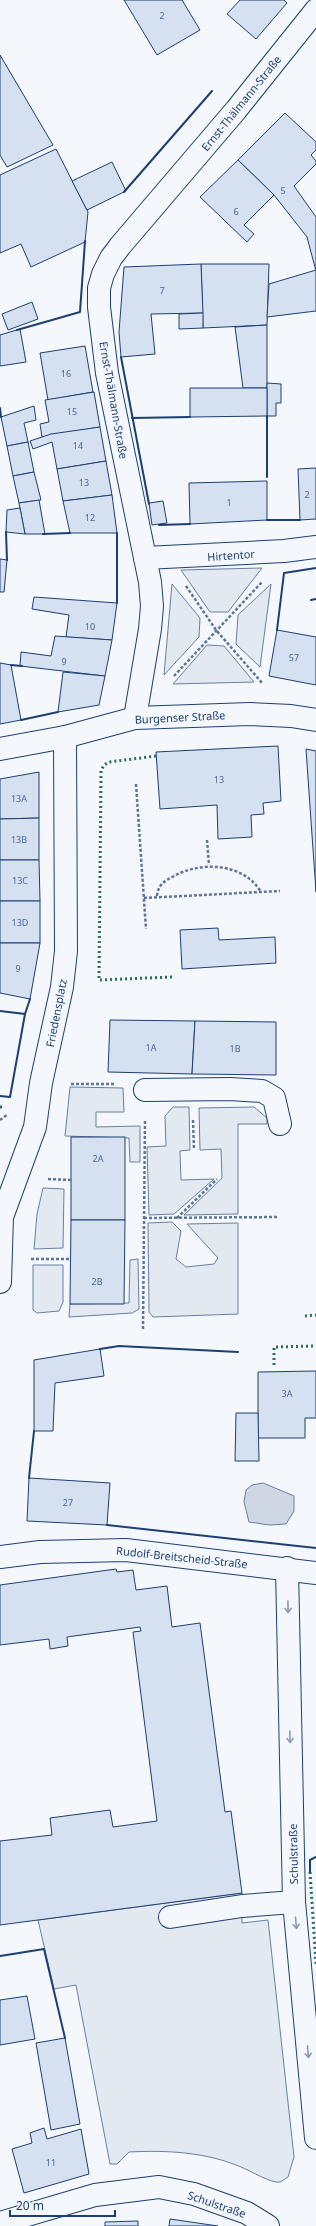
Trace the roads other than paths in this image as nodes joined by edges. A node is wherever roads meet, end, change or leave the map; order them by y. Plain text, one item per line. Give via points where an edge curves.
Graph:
1 (316, 10) edge
2 (316, 547) edge
3 (145, 558) junction
4 (135, 718) junction
5 (316, 720) edge
6 (65, 737) junction
7 (0, 749) edge
8 (145, 1090) road end
9 (280, 1124) dead end
10 (5, 1192) edge
11 (0, 1259) edge
12 (0, 1282) edge
13 (0, 1557) edge
14 (287, 1568) junction
15 (316, 1573) edge
16 (294, 1902) junction
17 (170, 1917) dead end
18 (316, 2138) edge
19 (0, 2223) edge
20 (268, 2226) edge

1 - 3 street, Ernst-Thälmann-Straße via 236,110 120,246 103,274 99,288 99,307 107,373
2 - 3 street, Hirtentor via 166,559
3 - 4 street, Ernst-Thälmann-Straße via 152,606
4 - 5 street, Burgenser Straße via 250,714
4 - 6 street, Burgenser Straße
6 - 7 street, Burgenser Straße
6 - 10 street, Friedensplatz via 66,951 62,986 41,1083 35,1127
8 - 9 street via 262,1091 274,1098
10 - 11 street, Friedensplatz
11 - 12 street, Friedensplatz
13 - 14 street, Rudolf-Breitscheid-Straße via 40,1552 126,1550
14 - 15 street, Rudolf-Breitscheid-Straße
14 -> 16 street, Schulstraße
16 - 17 street via 242,1906
16 -> 18 street, Schulstraße
19 - 20 street, Schulstraße via 95,2195 159,2187 194,2194 247,2213

